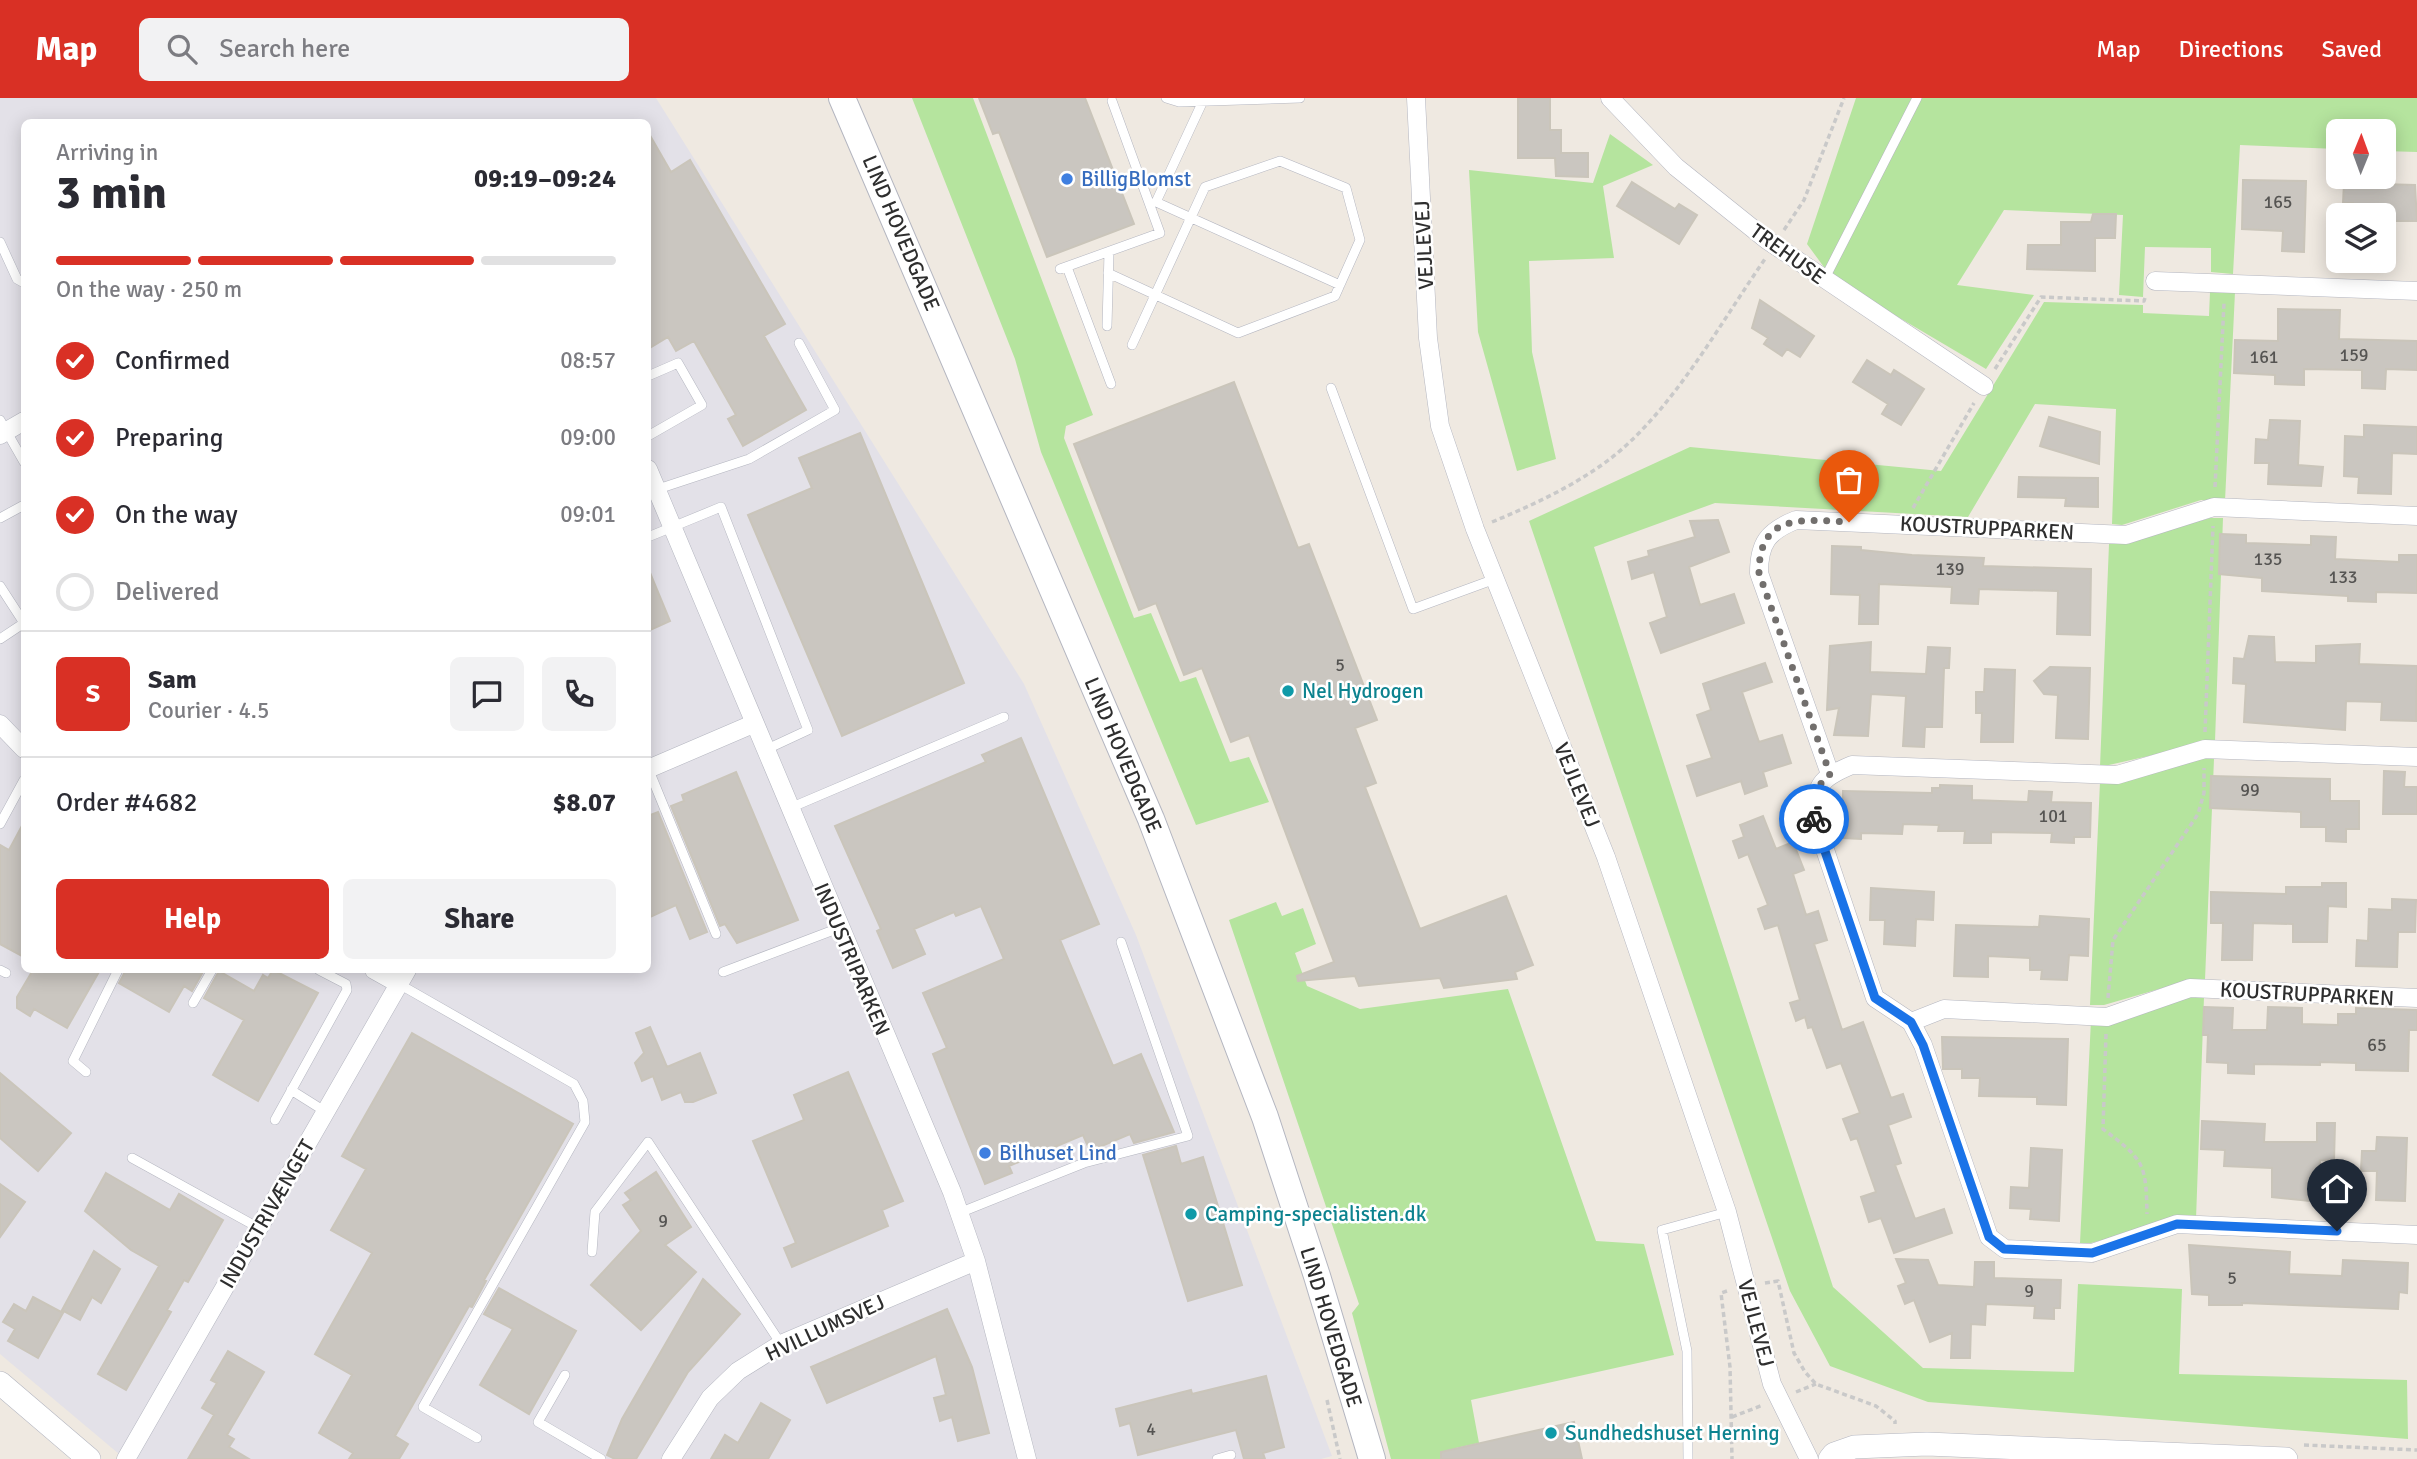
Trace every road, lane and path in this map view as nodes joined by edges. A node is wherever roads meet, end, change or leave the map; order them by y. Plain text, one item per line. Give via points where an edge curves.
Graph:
1 (842, 98) edge
2 (1166, 98) edge
3 (1300, 98) edge
4 (1416, 98) edge
5 (1610, 98) edge
6 (1844, 98) edge
7 (1917, 98) edge
8 (1112, 101) dead end
9 (1203, 101) junction
10 (1153, 203) junction
11 (1191, 218) junction
12 (0, 242) edge
13 (1774, 246) junction
14 (1109, 251) junction
15 (1108, 273) junction
16 (21, 281) edge
17 (1824, 281) junction
18 (2155, 281) joint
19 (1340, 285) junction
20 (2417, 291) edge
21 (1155, 295) junction
22 (1107, 326) dead end
23 (799, 343) dead end
24 (1132, 345) dead end
25 (651, 375) edge
26 (1111, 384) dead end
27 (1984, 386) junction
28 (1331, 388) dead end
29 (21, 422) edge
30 (2, 428) edge
31 (651, 434) edge
32 (21, 458) edge
33 (651, 475) edge
34 (658, 489) junction
35 (21, 507) edge
36 (2417, 516) edge
37 (0, 519) edge
38 (1903, 525) junction
39 (673, 526) junction
40 (1475, 529) junction
41 (651, 536) edge
42 (1495, 579) junction
43 (0, 586) edge
44 (21, 618) edge
45 (21, 625) edge
46 (0, 639) edge
47 (1004, 717) dead end
48 (0, 724) edge
49 (753, 724) junction
50 (21, 746) edge
51 (764, 751) junction
52 (2417, 757) edge
53 (651, 768) edge
54 (1830, 774) junction
55 (651, 776) edge
56 (21, 786) edge
57 (788, 808) junction
58 (0, 824) edge
59 (839, 928) junction
60 (716, 934) dead end
61 (1121, 942) dead end
62 (723, 972) dead end
63 (117, 973) edge
64 (210, 973) edge
65 (325, 973) edge
66 (403, 977) edge
67 (2417, 998) edge
68 (193, 1003) dead end
69 (1911, 1022) junction
70 (86, 1072) dead end
71 (291, 1090) junction
72 (326, 1112) junction
73 (275, 1120) dead end
74 (132, 1158) dead end
75 (1727, 1212) junction
76 (959, 1213) junction
77 (259, 1228) junction
78 (2417, 1235) edge
79 (592, 1252) dead end
80 (976, 1261) junction
81 (1746, 1285) junction
82 (781, 1344) junction
83 (565, 1376) dead end
84 (0, 1383) edge
85 (1326, 1396) dead end
86 (1361, 1428) junction
87 (477, 1438) dead end
88 (1894, 1444) junction
89 (2063, 1454) edge
90 (1231, 1455) dead end
91 (89, 1459) edge
92 (126, 1459) edge
93 (601, 1459) edge
94 (671, 1459) edge
95 (1027, 1459) edge
96 (1217, 1459) edge
97 (1340, 1459) edge
98 (1366, 1459) edge
99 (1372, 1459) edge
100 (1688, 1459) edge
101 (1732, 1459) edge
102 (1809, 1459) edge
103 (1830, 1459) edge
104 (2286, 1459) edge

1 - 86 main road, LIND HOVEDGADE via 1151,819 1265,1116
2 - 9 lane
3 - 9 lane
4 - 40 street, VEJLEVEJ via 1428,338 1440,426
5 - 13 street, TREHUSE via 1676,167
6 - 13 path via 1804,200
7 - 17 lane
8 - 10 lane
9 - 10 lane
10 - 11 lane
10 - 14 lane via 1160,233
11 - 19 lane
11 - 19 lane via 1205,187 1280,161 1346,188 1360,240
11 - 21 lane
12 - 16 lane
13 - 17 street, TREHUSE
13 - 40 path via 1661,409 1611,458 1562,490
14 - 15 lane
14 - 26 lane via 1063,268
15 - 21 lane
15 - 22 lane
17 - 27 street, TREHUSE
18 - 20 street
18 - 27 path via 2144,301 2041,297
19 - 21 lane via 1335,296 1238,333
21 - 24 lane
23 - 34 lane via 835,410 749,459
25 - 31 lane via 678,363 702,405
27 - 38 path
28 - 42 lane via 1413,608
29 - 30 street
30 - 32 lane
33 - 34 street, INDUSTRIPARKEN
34 - 39 street, INDUSTRIPARKEN
35 - 37 lane
36 - 38 street, KOUSTRUPPARKEN via 2214,508 2126,535
38 - 54 street, KOUSTRUPPARKEN via 1796,520 1767,536 1759,552 1759,573
39 - 41 lane
39 - 49 street, INDUSTRIPARKEN
39 - 51 lane via 721,507 807,730
40 - 42 street, VEJLEVEJ
42 - 75 street, VEJLEVEJ via 1605,857
43 - 44 lane
45 - 46 lane
47 - 57 lane
48 - 50 street
49 - 51 street, INDUSTRIPARKEN
49 - 53 street
51 - 57 street, INDUSTRIPARKEN
52 - 54 street via 2205,749 2117,775 1852,765
54 - 69 street via 1815,790 1813,814 1875,998
55 - 60 lane
56 - 58 lane
57 - 59 street, INDUSTRIPARKEN
59 - 62 lane
59 - 76 street, INDUSTRIPARKEN
61 - 76 lane via 1188,1136 1084,1163
63 - 70 lane via 73,1061
64 - 68 lane
65 - 71 lane via 346,984 347,990
66 - 72 street, INDUSTRIVÆNGET
66 - 87 lane via 573,1084 583,1101 585,1122 423,1408
67 - 69 street, KOUSTRUPPARKEN via 2190,989 2107,1017 1944,1009
69 - 78 street via 1989,1237 2004,1249 2092,1253 2177,1224
71 - 72 lane
71 - 73 lane
72 - 77 street, INDUSTRIVÆNGET
74 - 77 lane
75 - 81 street, VEJLEVEJ
75 - 100 lane via 1662,1230 1687,1351
76 - 80 street, INDUSTRIPARKEN
77 - 92 street, INDUSTRIVÆNGET
79 - 82 lane via 595,1212 648,1142
80 - 82 street, HVILLUMSVEJ
80 - 95 street, INDUSTRIPARKEN
81 - 88 path via 1778,1281 1794,1353 1805,1372 1816,1384 1876,1406 1895,1421
81 - 101 path via 1721,1293 1730,1367
81 - 102 street, VEJLEVEJ via 1772,1384
82 - 94 street, HVILLUMSVEJ via 738,1371 710,1398
83 - 93 lane via 538,1422
84 - 91 street
85 - 97 path
86 - 98 main road, LIND HOVEDGADE
86 - 99 main road, LIND HOVEDGADE
88 - 89 street
88 - 103 street via 1854,1447
89 - 104 street
90 - 96 lane

